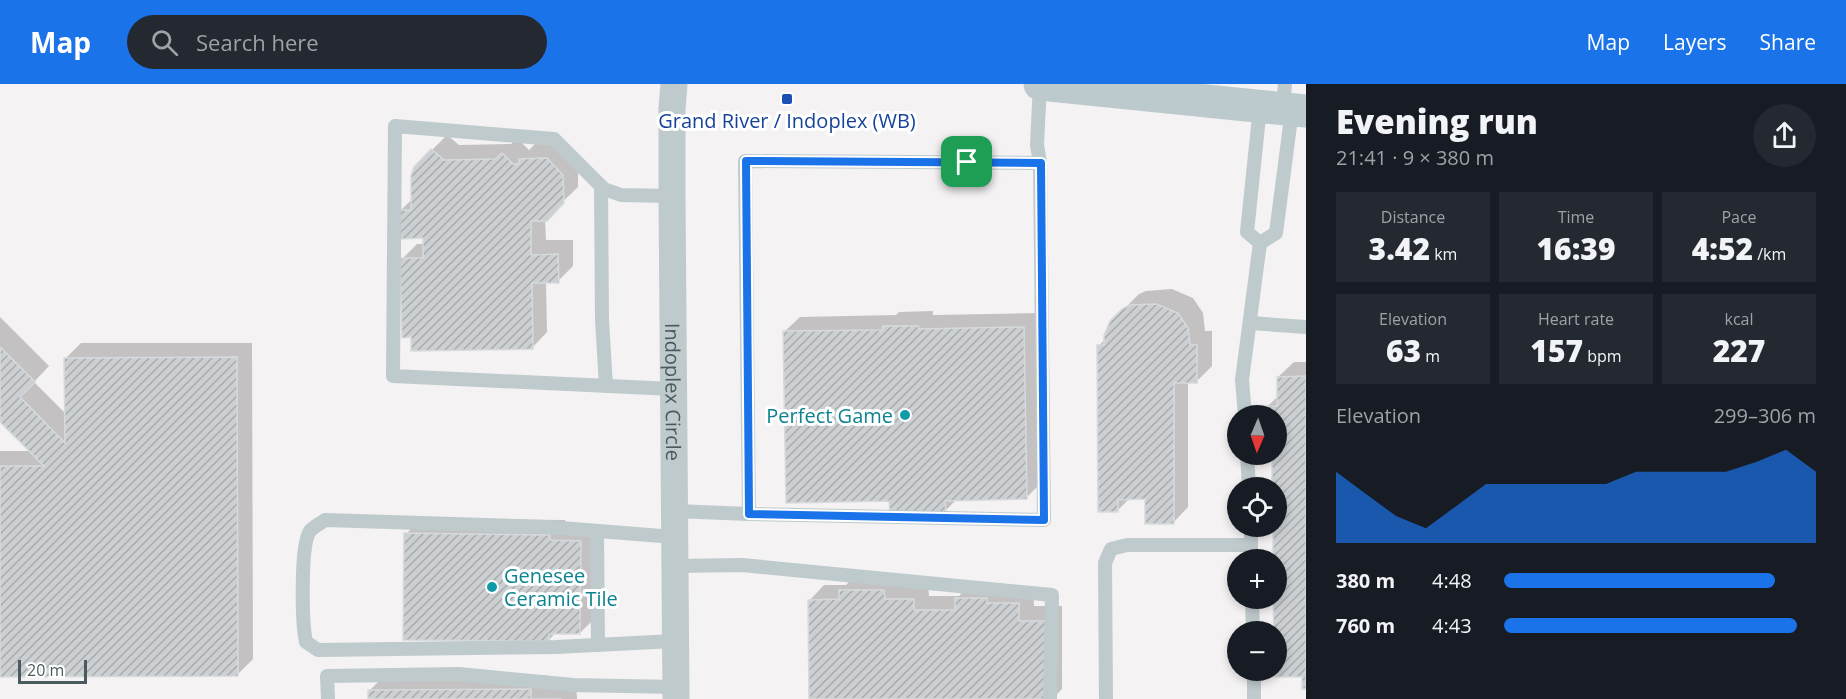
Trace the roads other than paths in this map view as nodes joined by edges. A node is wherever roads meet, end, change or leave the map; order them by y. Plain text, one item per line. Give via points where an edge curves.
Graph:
1 (674, 84) edge
2 (1040, 84) edge
3 (1285, 104) edge
4 (1041, 163) junction
5 (602, 186) junction
6 (672, 196) junction
7 (1260, 243) junction
8 (1250, 323) junction
9 (1306, 327) edge
10 (606, 386) junction
11 (673, 389) junction
12 (1244, 405) edge
13 (749, 514) junction
14 (675, 524) junction
15 (597, 532) junction
16 (1227, 551) edge
17 (675, 566) junction
18 (674, 641) junction
19 (598, 645) junction
20 (1254, 681) edge
21 (676, 693) edge
22 (328, 699) edge
23 (1050, 699) edge
24 (1106, 699) edge
25 (1254, 699) edge

1 - 6 street, Indoplex Circle
2 - 3 main road
2 - 4 lane via 1036,145
3 - 7 lane via 1276,233
3 - 7 lane via 1247,232
4 - 13 lane via 746,161
4 - 13 lane via 1044,520
5 - 6 lane via 621,195
5 - 10 lane
5 - 10 lane via 554,139 394,126 393,376
6 - 11 street, Indoplex Circle
7 - 8 lane
8 - 9 lane
8 - 12 lane via 1242,380
10 - 11 lane
11 - 14 street, Indoplex Circle
13 - 14 lane
14 - 15 lane
14 - 17 street, Indoplex Circle
15 - 19 lane
15 - 19 lane via 325,520 310,531 305,549 303,628 306,642 318,650
16 - 24 lane via 1127,545 1111,549 1105,563
17 - 18 street, Indoplex Circle
17 - 23 lane via 742,565 1052,595
18 - 19 lane
18 - 21 street, Indoplex Circle
20 - 25 lane
21 - 22 lane via 459,674 327,676

